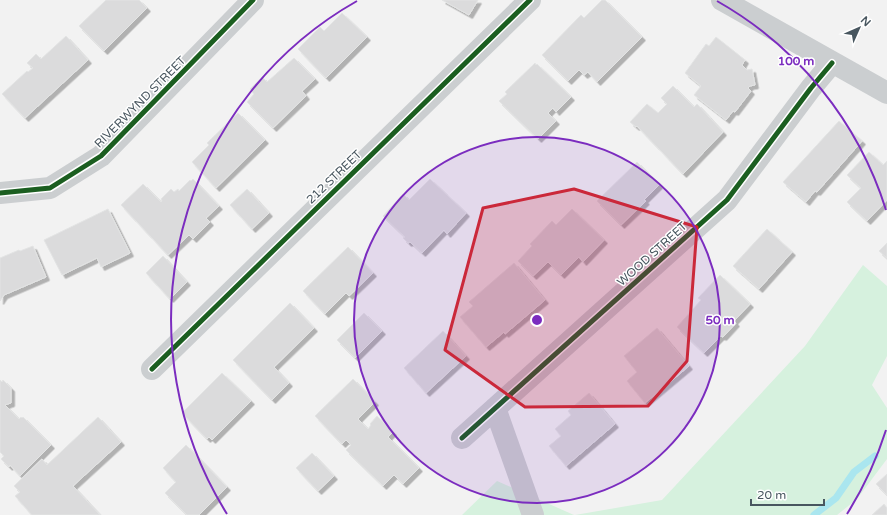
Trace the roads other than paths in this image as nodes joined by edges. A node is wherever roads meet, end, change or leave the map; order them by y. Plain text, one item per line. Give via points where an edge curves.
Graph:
1 (253, 0) edge
2 (530, 0) edge
3 (722, 0) edge
4 (832, 63) junction
5 (887, 93) edge
6 (0, 192) edge
7 (152, 368) dead end
8 (495, 408) junction
9 (462, 438) dead end
10 (533, 515) edge

1 - 6 street, RIVERWYND STREET via 101,156 50,188
2 - 7 street, 212 STREET
3 - 4 street
4 - 5 street
4 - 8 street, WOOD STREET via 727,200
8 - 9 street, WOOD STREET
8 - 10 street

